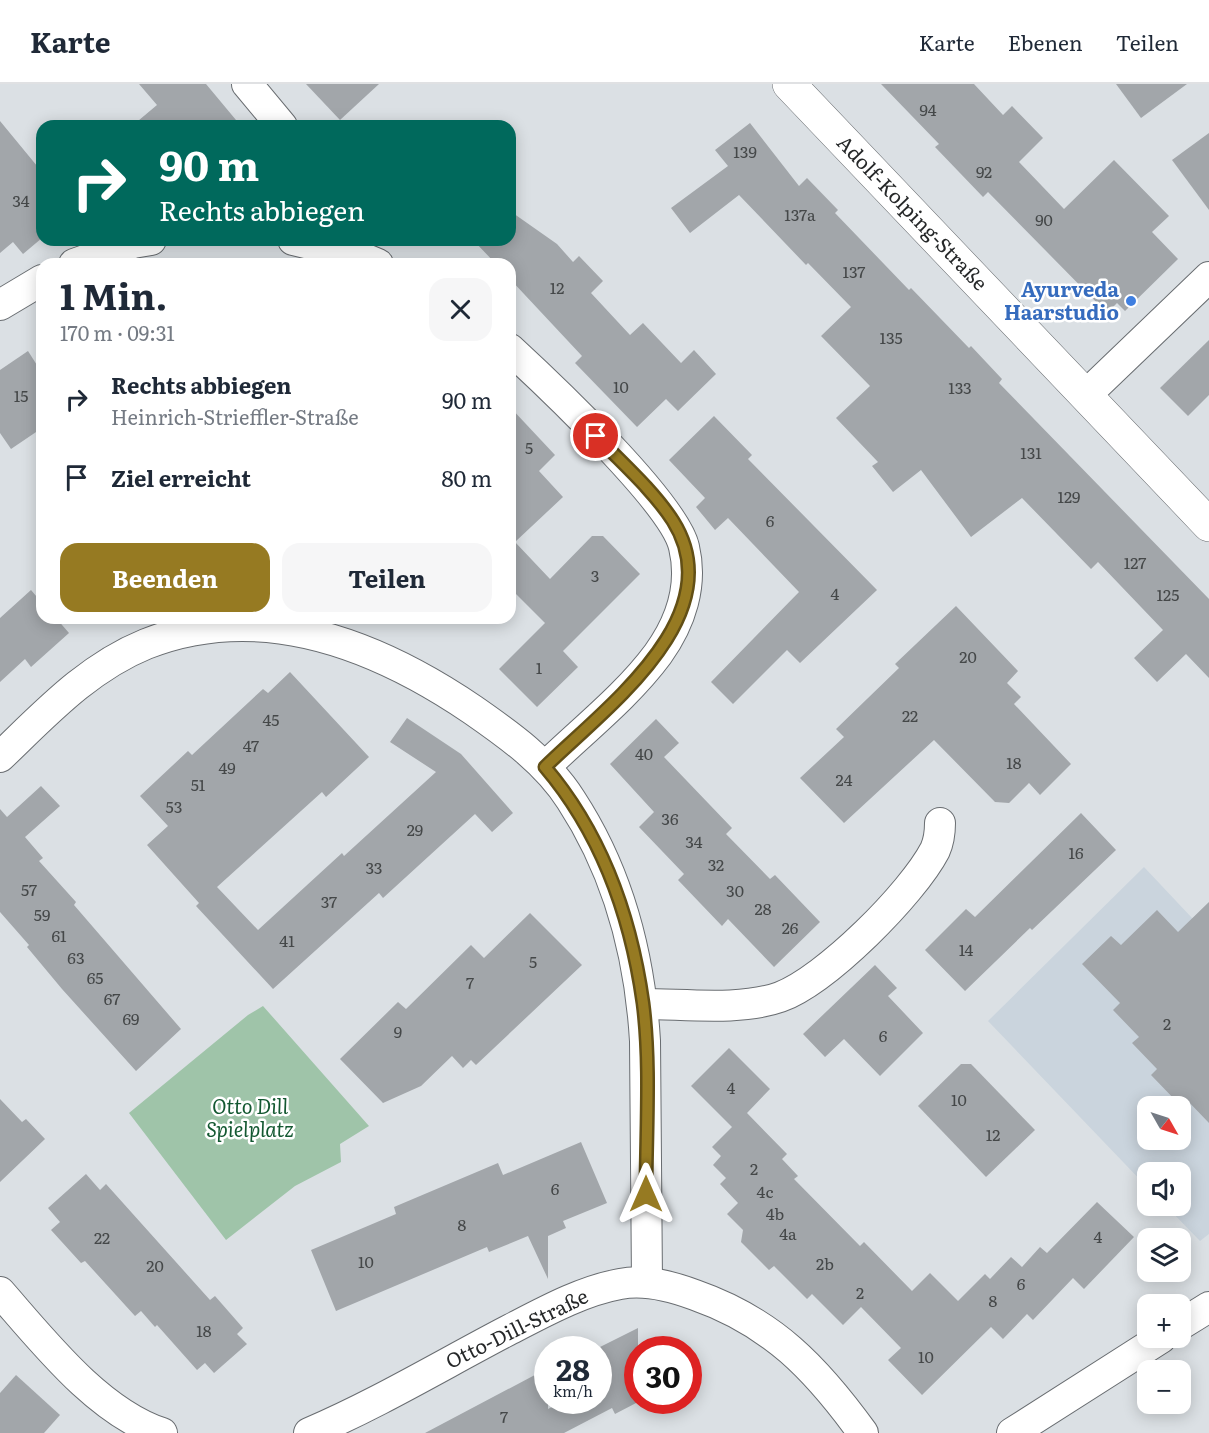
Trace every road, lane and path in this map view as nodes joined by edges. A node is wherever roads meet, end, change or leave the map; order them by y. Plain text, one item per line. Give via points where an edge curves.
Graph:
1 (247, 84) edge
2 (789, 84) edge
3 (277, 120) edge
4 (125, 246) edge
5 (318, 246) edge
6 (91, 258) edge
7 (364, 258) edge
8 (1209, 277) edge
9 (36, 283) edge
10 (0, 304) edge
11 (516, 354) edge
12 (1086, 395) junction
13 (1209, 525) edge
14 (0, 757) edge
15 (545, 767) junction
16 (940, 823) dead end
17 (643, 1004) junction
18 (647, 1282) junction
19 (0, 1292) edge
20 (1209, 1307) edge
21 (1191, 1318) edge
22 (1145, 1348) edge
23 (162, 1433) edge
24 (309, 1433) edge
25 (863, 1433) edge
26 (1012, 1433) edge

1 - 3 street
2 - 12 street, Adolf-Kolping-Straße
4 - 6 street
5 - 7 street
8 - 12 street
9 - 10 street
11 - 15 street via 673,521 684,545 688,573 686,598 658,653 641,675
12 - 13 street, Adolf-Kolping-Straße
14 - 15 street via 64,696 116,658 187,632 229,625 266,625 337,640 417,674 489,721
15 - 17 street via 571,799 608,870 627,925
16 - 17 street via 935,849 906,891 869,930 805,985 780,997 753,1003
17 - 18 street
18 - 24 street, Otto-Dill-Straße via 619,1284 536,1316
18 - 25 street, Otto-Dill-Straße via 726,1306 771,1332 806,1361
19 - 23 street via 98,1394 125,1414
20 - 21 street
22 - 26 street

